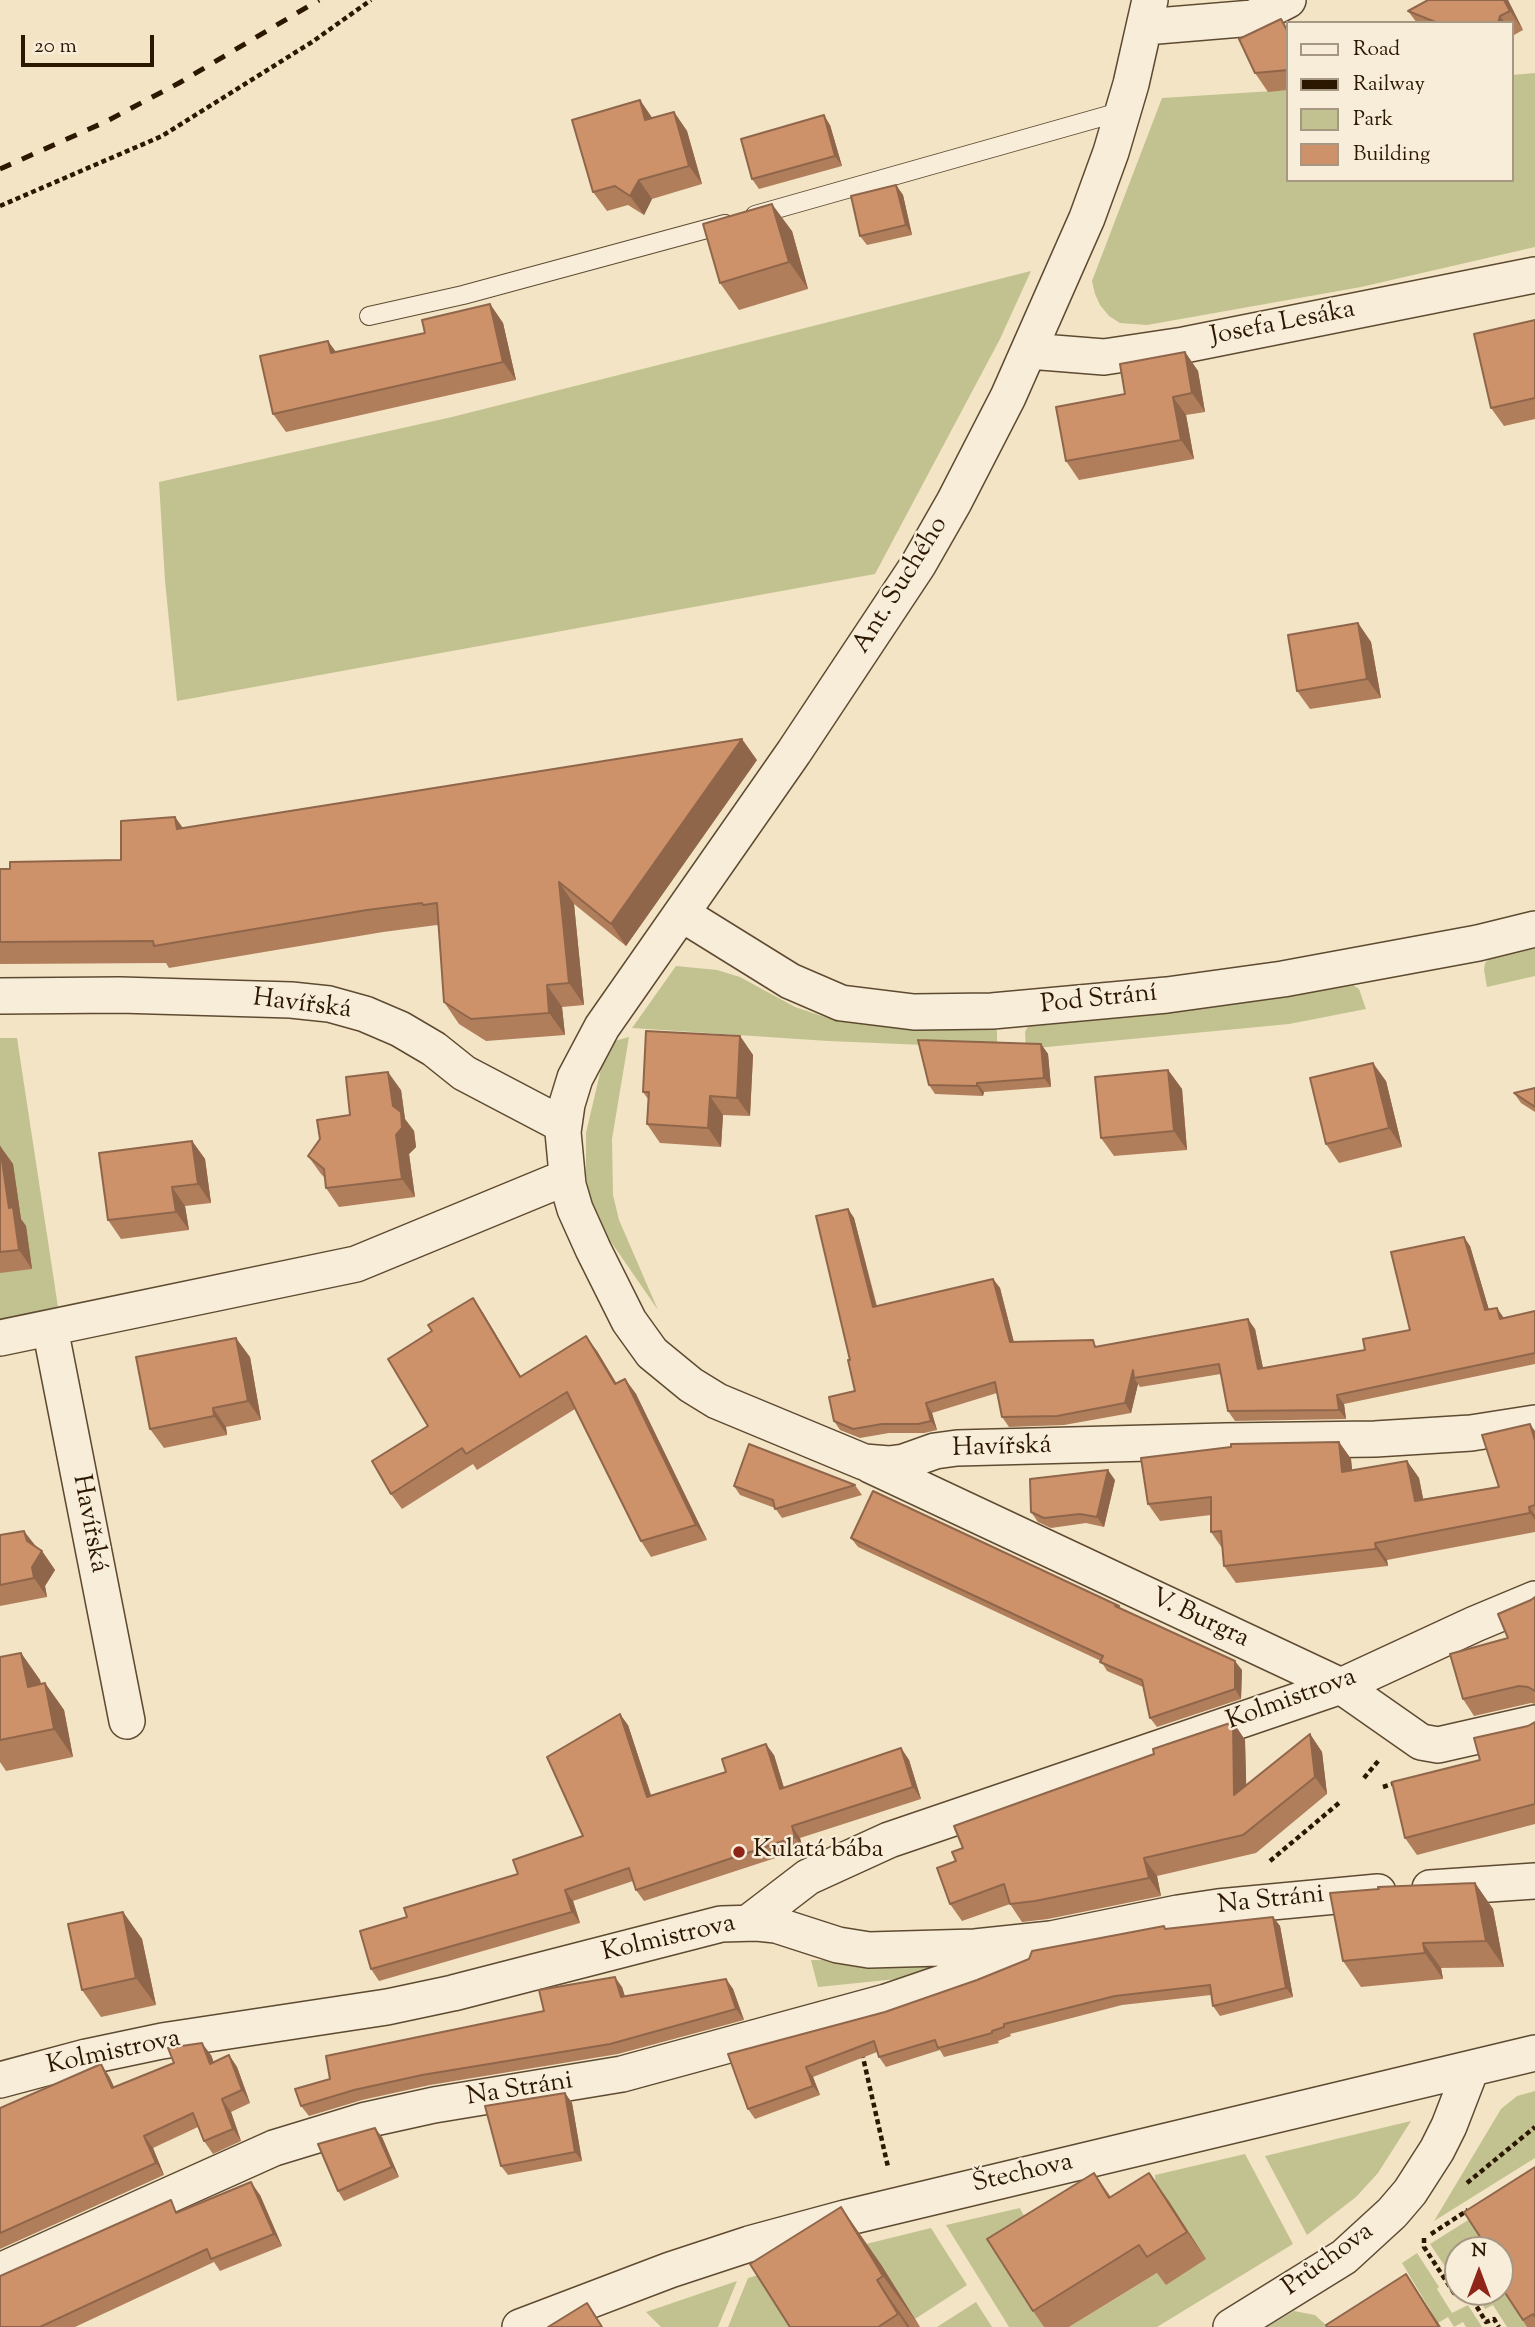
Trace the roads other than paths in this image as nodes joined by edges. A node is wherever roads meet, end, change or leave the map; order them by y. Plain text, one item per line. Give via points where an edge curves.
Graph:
1 (1288, 0) edge
2 (1147, 13) edge
3 (1123, 111) junction
4 (1535, 275) edge
5 (369, 316) dead end
6 (1029, 351) junction
7 (682, 914) junction
8 (1535, 929) edge
9 (0, 996) edge
10 (563, 1125) junction
11 (567, 1177) junction
12 (50, 1328) junction
13 (0, 1338) edge
14 (1535, 1423) edge
15 (864, 1462) junction
16 (1535, 1599) edge
17 (1341, 1686) junction
18 (127, 1721) dead end
19 (1535, 1723) edge
20 (1535, 1881) edge
21 (748, 1923) junction
22 (1051, 1939) junction
23 (1535, 2053) edge
24 (1471, 2069) junction
25 (0, 2080) edge
26 (0, 2272) edge
27 (520, 2327) edge
28 (1231, 2327) edge

1 - 2 street via 1253,18
2 - 3 street, Ant. Suchého
3 - 5 lane via 684,236
3 - 6 street, Ant. Suchého via 1087,218
4 - 6 street, Josefa Lesáka via 1184,345 1104,357
6 - 7 street, Ant. Suchého via 918,565
7 - 8 street, Pod Strání via 790,981 841,1003 914,1012 992,1011 1193,991 1338,969
7 - 10 street, Ant. Suchého via 602,1027 575,1078
9 - 10 street, Havířská via 146,996 329,1004 400,1030 464,1073
10 - 11 street, Havířská
11 - 12 street via 356,1264
11 - 15 street, Havířská via 593,1249 629,1321 652,1353 717,1401
12 - 13 street
12 - 18 street, Havířská
14 - 15 street, Havířská via 1399,1438 957,1448 904,1462
15 - 17 street, V. Burgra
16 - 17 street, Kolmistrova
17 - 19 street, V. Burgra via 1421,1742 1438,1745
17 - 21 street, Kolmistrova via 890,1840 808,1877
20 - 22 street, Na Stráni via 1218,1907
21 - 22 street, Na Stráni via 776,1925 869,1950
21 - 25 street, Kolmistrova via 722,1924 387,2007 162,2041
22 - 26 street, Na Stráni via 977,1971 852,2011 622,2074 434,2105 274,2148
23 - 24 street, Štechova
24 - 27 street, Štechova via 749,2244
24 - 28 street, Průchova via 1437,2150 1392,2213 1344,2257

